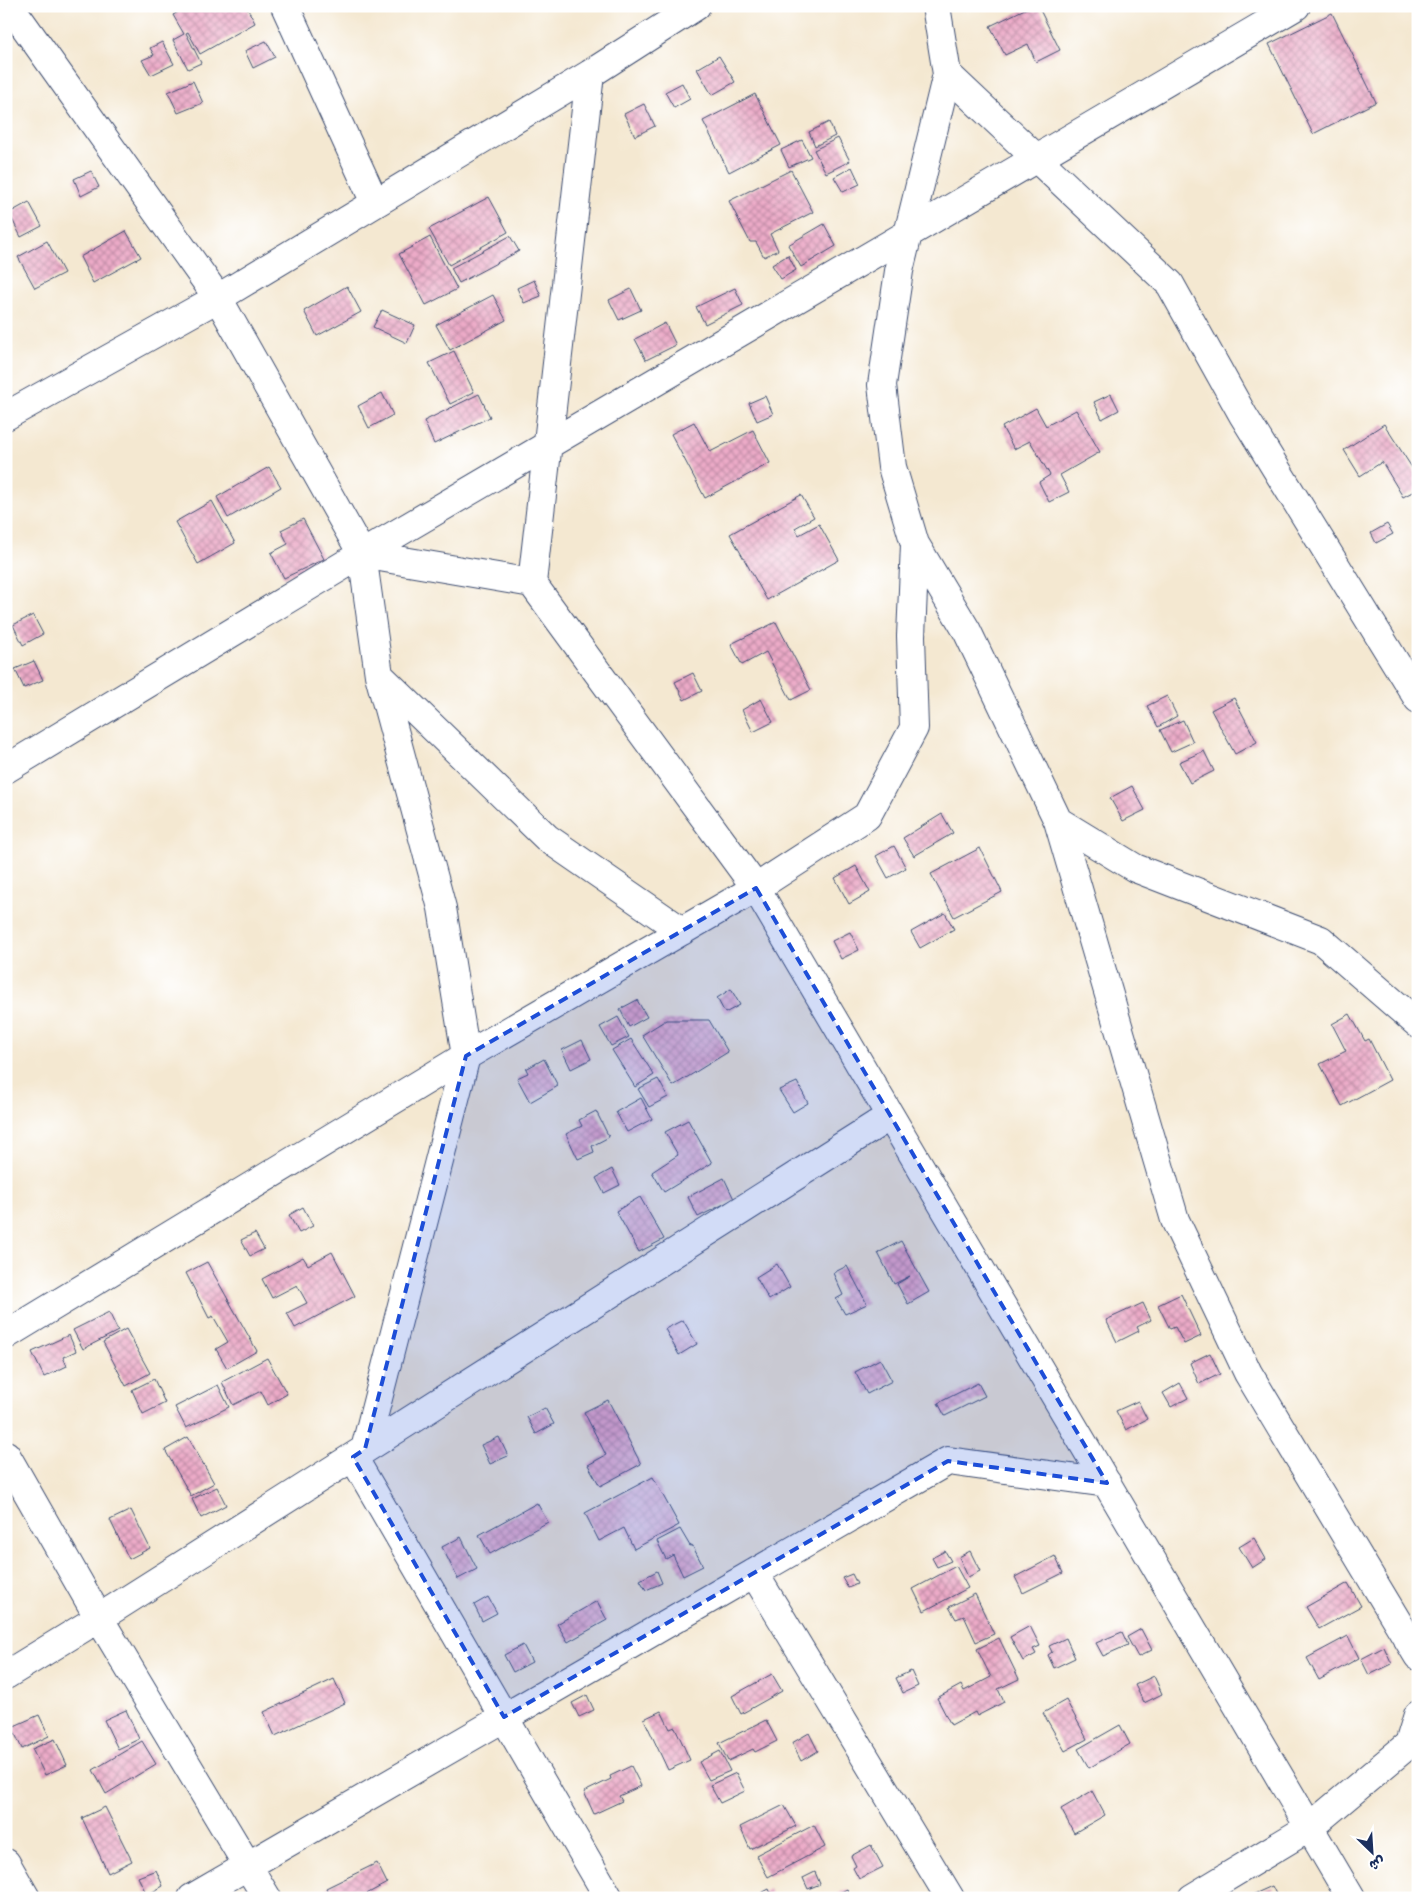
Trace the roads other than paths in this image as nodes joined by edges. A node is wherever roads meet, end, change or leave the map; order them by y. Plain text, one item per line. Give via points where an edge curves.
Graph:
1 (8, 6) edge
2 (285, 6) edge
3 (696, 6) edge
4 (936, 6) edge
5 (1296, 6) edge
6 (590, 74) junction
7 (947, 74) junction
8 (1036, 159) junction
9 (375, 203) junction
10 (908, 234) junction
11 (218, 298) junction
12 (6, 416) edge
13 (548, 445) junction
14 (915, 544) junction
15 (362, 554) junction
16 (532, 583) junction
17 (379, 675) junction
18 (1418, 699) edge
19 (6, 769) edge
20 (1058, 821) junction
21 (756, 888) junction
22 (682, 932) junction
23 (1418, 1024) edge
24 (466, 1056) junction
25 (890, 1116) junction
26 (6, 1335) edge
27 (359, 1453) junction
28 (6, 1455) edge
29 (1106, 1483) junction
30 (754, 1573) junction
31 (99, 1618) junction
32 (1418, 1656) edge
33 (6, 1675) edge
34 (1418, 1715) edge
35 (504, 1717) junction
36 (1310, 1827) junction
37 (6, 1863) edge
38 (247, 1864) junction
39 (26, 1898) edge
40 (192, 1898) edge
41 (267, 1898) edge
42 (609, 1898) edge
43 (950, 1898) edge
44 (1192, 1898) edge
45 (1351, 1898) edge

1 - 11 street
2 - 9 street
3 - 6 street
4 - 7 street
5 - 8 street
6 - 9 street
6 - 13 street
7 - 8 street
7 - 10 street
8 - 10 street
8 - 18 street via 1170,284 1243,415
9 - 11 street
10 - 13 street
10 - 14 street via 899,271 882,385 892,467
11 - 12 street
11 - 15 street
13 - 15 street
13 - 16 street
14 - 20 street via 967,631
14 - 21 street via 911,636 914,728 867,816
15 - 16 street
15 - 17 street
15 - 19 street
16 - 21 street
17 - 22 street via 547,838
17 - 24 street via 442,908
20 - 23 street via 1135,868 1320,940
20 - 32 street via 1175,1220 1248,1373
21 - 22 street
21 - 25 street
22 - 24 street
24 - 26 street
24 - 27 street
25 - 27 street
25 - 29 street
27 - 31 street
27 - 35 street
28 - 31 street
29 - 30 street via 948,1462
29 - 36 street
30 - 35 street
30 - 43 street
31 - 33 street
31 - 38 street
34 - 36 street via 1409,1744
35 - 38 street
35 - 42 street
36 - 44 street
36 - 45 street
37 - 39 street
38 - 40 street
38 - 41 street

